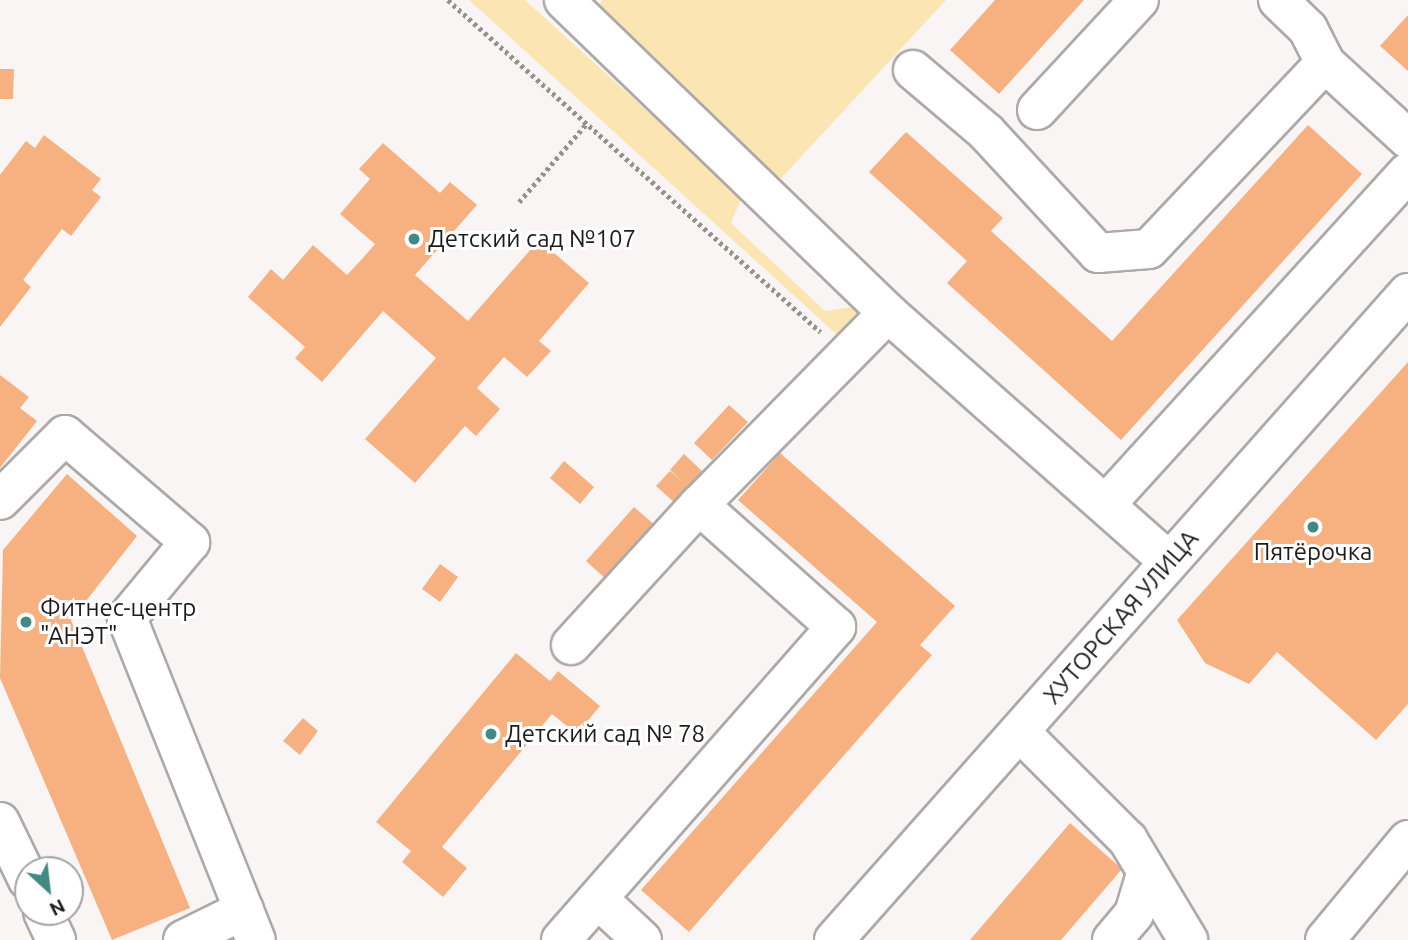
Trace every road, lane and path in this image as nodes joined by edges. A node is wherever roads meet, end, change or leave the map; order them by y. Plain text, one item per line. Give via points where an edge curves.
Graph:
1 (448, 0) edge
2 (1139, 0) edge
3 (1278, 0) edge
4 (578, 6) edge
5 (1325, 63) junction
6 (914, 70) dead end
7 (1037, 110) dead end
8 (587, 123) junction
9 (1408, 139) edge
10 (1408, 172) edge
11 (519, 202) dead end
12 (1408, 293) edge
13 (888, 313) junction
14 (849, 358) junction
15 (0, 500) edge
16 (1107, 503) junction
17 (699, 505) junction
18 (1169, 562) junction
19 (571, 645) dead end
20 (1020, 732) junction
21 (0, 822) edge
22 (1408, 840) edge
23 (16, 856) edge
24 (1146, 874) junction
25 (598, 899) junction
26 (250, 925) edge
27 (183, 940) edge
28 (561, 940) edge
29 (642, 940) edge
30 (834, 940) edge
31 (1112, 940) edge
32 (1188, 940) edge
33 (1325, 940) edge

1 - 8 path
2 - 7 street
3 - 5 street via 1308,29
4 - 13 street
5 - 6 street via 1149,249 1098,253 986,132
5 - 9 street
8 - 11 path
8 - 14 path
10 - 16 street
12 - 18 street, ХУТОРСКАЯ УЛИЦА
13 - 14 street
13 - 16 street
14 - 17 street
15 - 26 street via 65,435 190,542 127,618
16 - 18 street
17 - 19 street
17 - 25 street via 836,627
18 - 20 street, ХУТОРСКАЯ УЛИЦА
20 - 24 street via 1128,840
20 - 30 street, ХУТОРСКАЯ УЛИЦА
21 - 23 street
22 - 33 street
24 - 31 street via 1134,914
24 - 32 street
25 - 28 street
25 - 29 street
26 - 27 street

